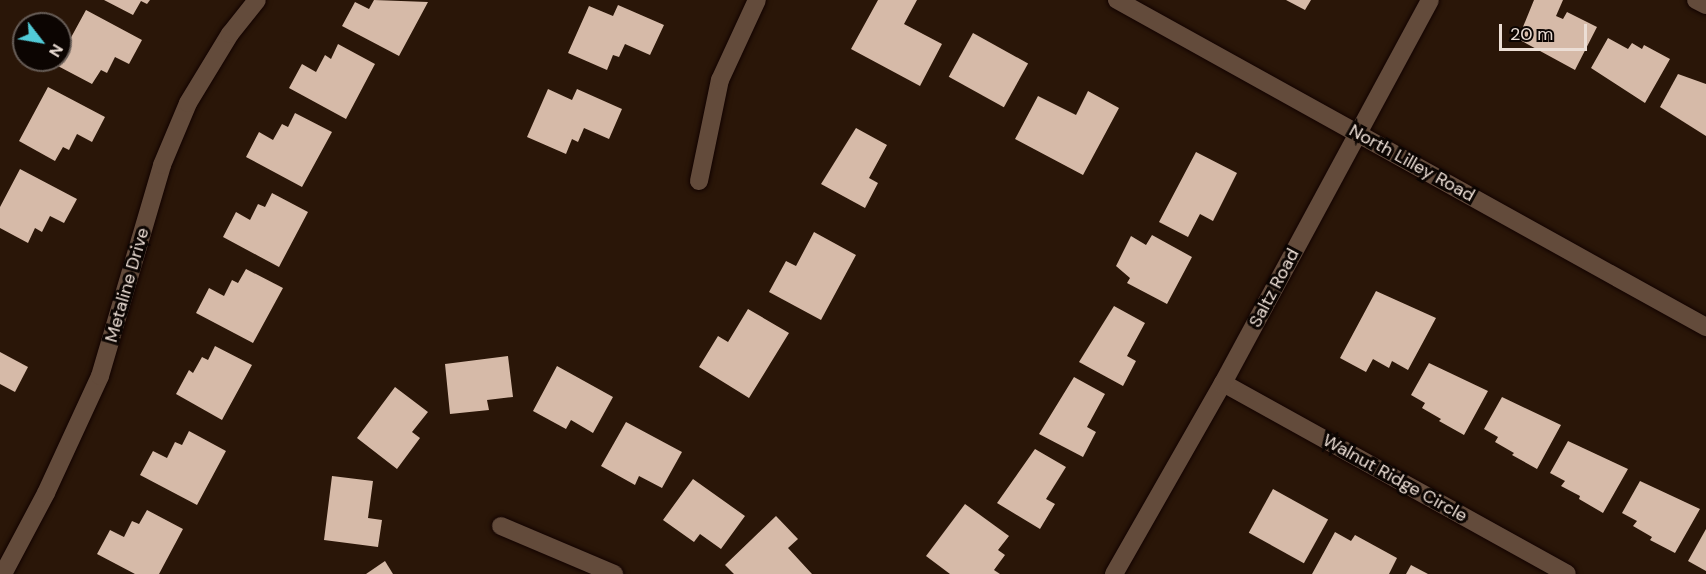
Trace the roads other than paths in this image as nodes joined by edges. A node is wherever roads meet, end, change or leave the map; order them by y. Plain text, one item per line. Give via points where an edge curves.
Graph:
1 (257, 0) edge
2 (757, 0) edge
3 (1117, 0) edge
4 (1430, 0) edge
5 (1696, 0) edge
6 (1706, 5) edge
7 (1358, 134) junction
8 (699, 181) dead end
9 (1706, 327) edge
10 (1223, 383) junction
11 (501, 526) dead end
12 (3, 574) edge
13 (614, 574) edge
14 (1114, 574) edge
15 (1567, 574) edge

1 - 12 street, Metaline Drive via 230,34 188,103 162,165 100,376
2 - 8 street via 720,80
3 - 7 street, North Lilley Road
4 - 7 street, Saltz Road
5 - 6 street
7 - 9 street, North Lilley Road
7 - 10 street, Saltz Road
10 - 14 street, Saltz Road
10 - 15 street, Walnut Ridge Circle
11 - 13 street

